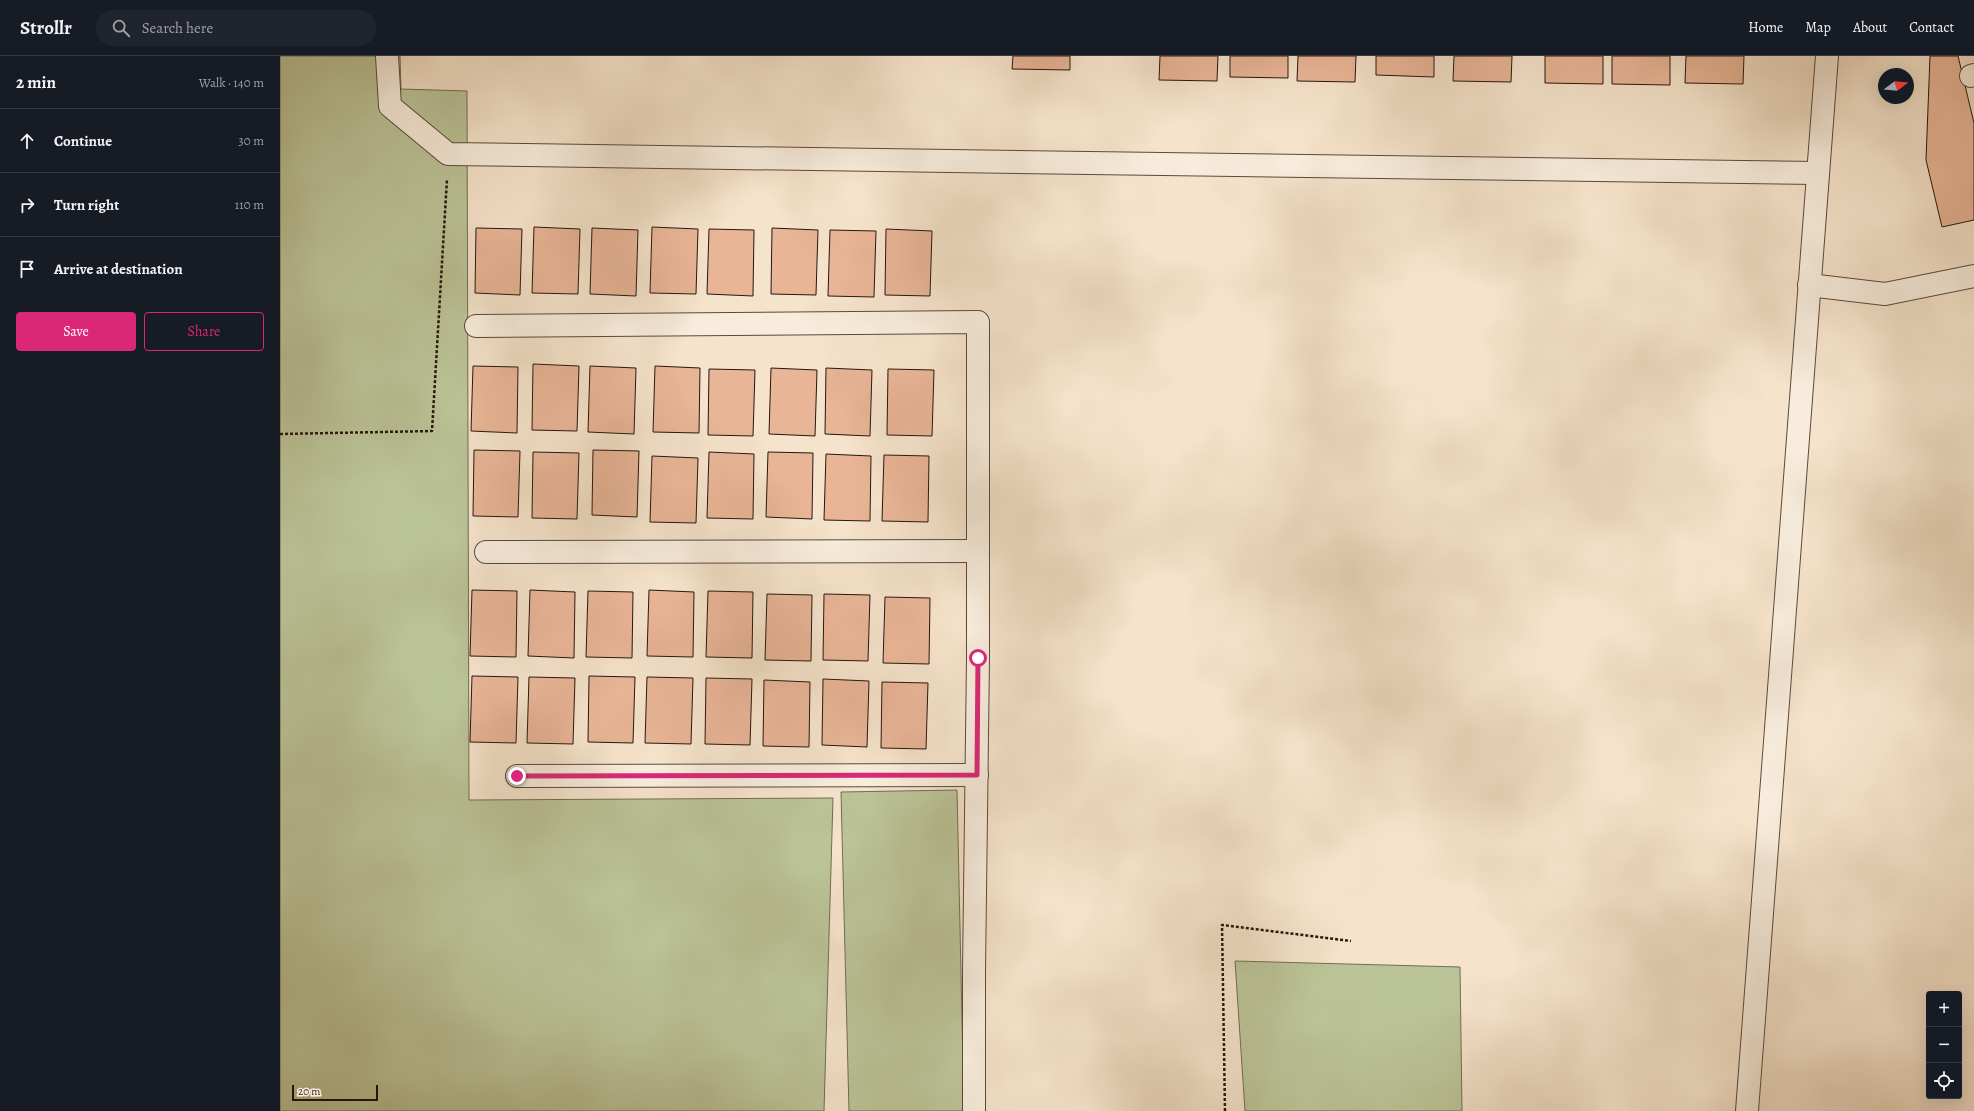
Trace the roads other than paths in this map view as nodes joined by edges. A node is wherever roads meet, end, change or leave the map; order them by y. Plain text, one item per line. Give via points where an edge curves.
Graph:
1 (387, 56) edge
2 (1827, 56) edge
3 (1818, 173) junction
4 (1974, 276) edge
5 (1809, 285) junction
6 (476, 326) dead end
7 (978, 551) junction
8 (486, 552) dead end
9 (977, 775) junction
10 (517, 776) dead end
11 (974, 1111) edge
12 (1747, 1111) edge

1 - 3 street via 390,106 448,154
2 - 3 street
3 - 5 street
4 - 5 street via 1885,294
5 - 12 street
6 - 7 street via 978,322
7 - 8 street
7 - 9 street
9 - 10 street
9 - 11 street

